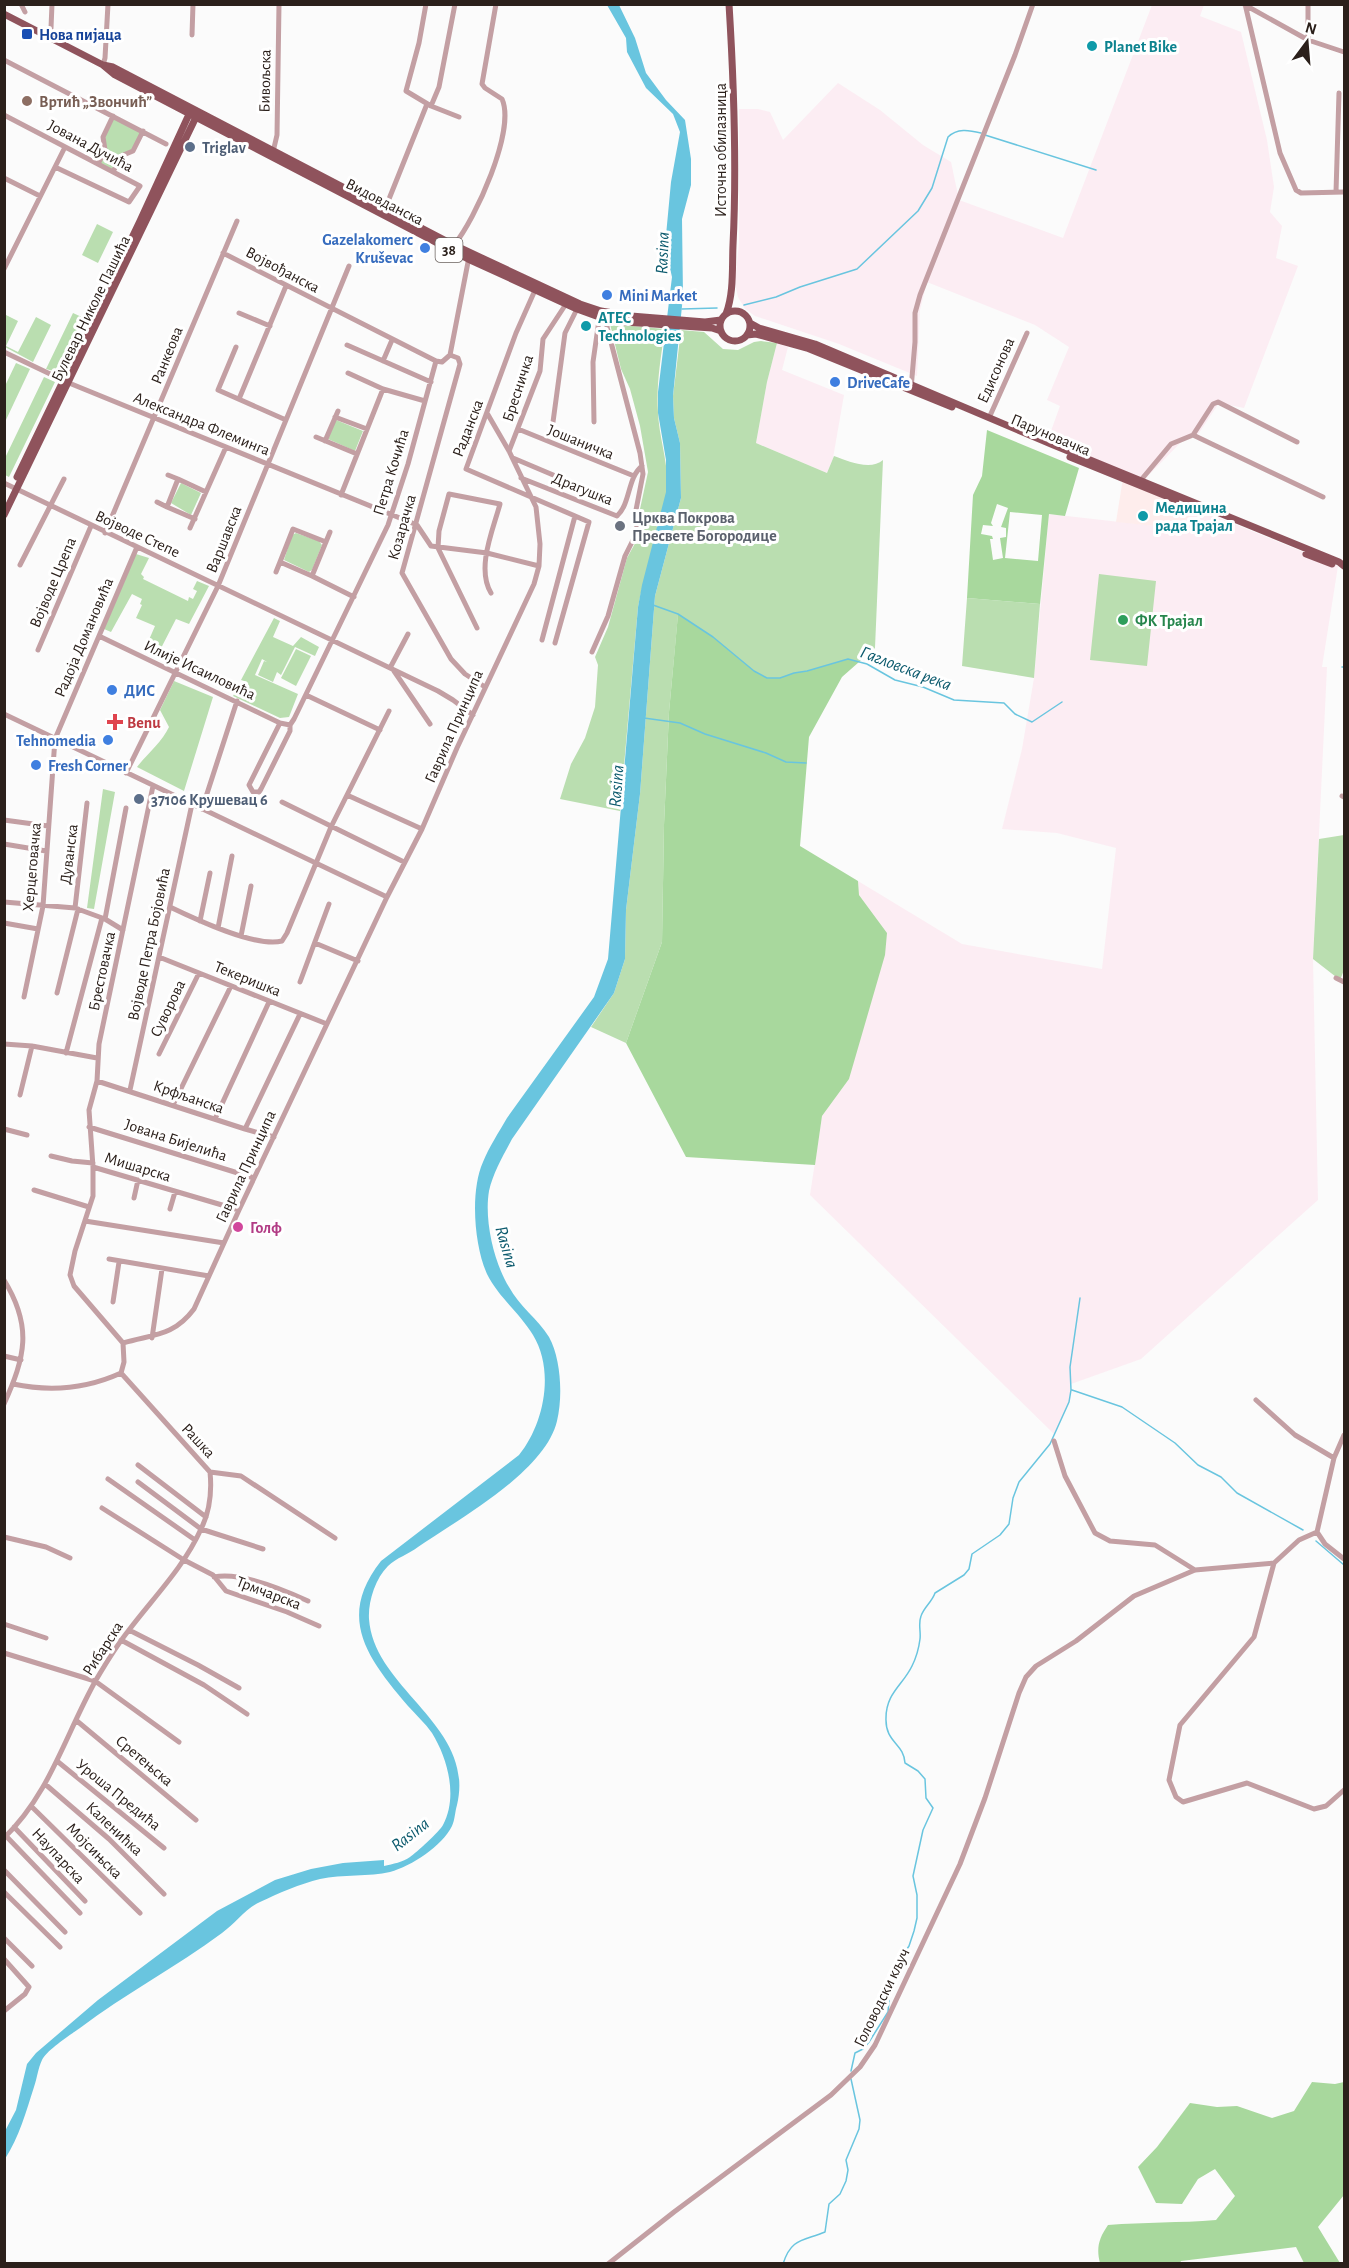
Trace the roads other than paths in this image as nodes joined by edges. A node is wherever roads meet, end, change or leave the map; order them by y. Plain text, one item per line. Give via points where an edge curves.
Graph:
1 (21, 4) edge
2 (52, 4) edge
3 (108, 4) edge
4 (193, 4) edge
5 (279, 4) edge
6 (426, 4) edge
7 (455, 4) edge
8 (496, 4) edge
9 (729, 4) edge
10 (1033, 4) edge
11 (1308, 4) edge
12 (1245, 5) edge
13 (25, 12) dead end
14 (5, 16) edge
15 (192, 35) dead end
16 (47, 36) junction
17 (1308, 40) junction
18 (1344, 52) edge
19 (4, 60) edge
20 (103, 65) junction
21 (1339, 93) dead end
22 (429, 105) junction
23 (194, 113) junction
24 (4, 115) edge
25 (113, 116) junction
26 (459, 117) dead end
27 (142, 131) junction
28 (166, 144) dead end
29 (65, 147) junction
30 (272, 154) junction
31 (98, 164) junction
32 (55, 167) junction
33 (113, 172) junction
34 (4, 178) edge
35 (1336, 192) junction
36 (1344, 192) edge
37 (40, 196) junction
38 (375, 208) junction
39 (385, 209) junction
40 (237, 221) dead end
41 (454, 245) junction
42 (223, 253) junction
43 (469, 256) junction
44 (349, 266) dead end
45 (4, 269) edge
46 (286, 286) junction
47 (536, 287) junction
48 (731, 295) junction
49 (566, 304) junction
50 (330, 309) junction
51 (577, 309) junction
52 (739, 312) junction
53 (239, 313) dead end
54 (604, 315) junction
55 (724, 317) junction
56 (750, 323) junction
57 (704, 325) junction
58 (270, 326) junction
59 (721, 331) junction
60 (1027, 333) dead end
61 (747, 335) junction
62 (392, 340) junction
63 (347, 345) dead end
64 (236, 348) dead end
65 (4, 352) edge
66 (450, 356) junction
67 (383, 361) junction
68 (436, 361) junction
69 (348, 373) dead end
70 (66, 382) junction
71 (430, 382) junction
72 (912, 388) junction
73 (383, 389) junction
74 (239, 399) junction
75 (425, 401) junction
76 (487, 413) junction
77 (154, 418) junction
78 (989, 418) junction
79 (286, 420) junction
80 (553, 422) dead end
81 (594, 422) dead end
82 (367, 429) junction
83 (518, 429) junction
84 (1193, 435) junction
85 (316, 437) dead end
86 (325, 441) junction
87 (1297, 442) dead end
88 (226, 447) junction
89 (509, 451) junction
90 (357, 454) junction
91 (513, 458) junction
92 (267, 465) junction
93 (642, 466) junction
94 (168, 474) dead end
95 (634, 476) junction
96 (521, 478) junction
97 (64, 479) dead end
98 (178, 479) junction
99 (1141, 480) junction
100 (4, 483) edge
101 (15, 488) junction
102 (591, 491) dead end
103 (206, 492) junction
104 (341, 495) junction
105 (1323, 497) dead end
106 (532, 498) junction
107 (157, 502) dead end
108 (4, 504) edge
109 (51, 506) junction
110 (167, 507) junction
111 (4, 515) edge
112 (392, 516) junction
113 (575, 516) junction
114 (195, 519) junction
115 (417, 525) junction
116 (91, 526) junction
117 (285, 526) dead end
118 (190, 528) dead end
119 (292, 529) junction
120 (105, 532) junction
121 (330, 532) dead end
122 (326, 542) junction
123 (136, 546) junction
124 (438, 548) junction
125 (487, 553) junction
126 (1330, 561) junction
127 (280, 562) junction
128 (20, 565) dead end
129 (539, 566) junction
130 (1343, 566) edge
131 (276, 572) dead end
132 (312, 576) junction
133 (218, 586) junction
134 (491, 593) dead end
135 (354, 597) junction
136 (477, 628) dead end
137 (408, 634) dead end
138 (99, 636) junction
139 (542, 640) dead end
140 (332, 641) junction
141 (555, 643) dead end
142 (38, 650) dead end
143 (592, 652) dead end
144 (392, 669) junction
145 (175, 672) junction
146 (485, 687) junction
147 (306, 695) junction
148 (237, 701) junction
149 (389, 711) dead end
150 (4, 714) edge
151 (473, 715) junction
152 (280, 723) junction
153 (430, 724) dead end
154 (290, 725) junction
155 (380, 730) junction
156 (55, 739) junction
157 (126, 773) junction
158 (153, 786) junction
159 (347, 795) junction
160 (282, 802) dead end
161 (87, 803) dead end
162 (192, 804) junction
163 (126, 808) dead end
164 (202, 809) junction
165 (4, 820) edge
166 (48, 826) junction
167 (331, 826) junction
168 (422, 829) junction
169 (4, 844) edge
170 (46, 851) junction
171 (232, 856) dead end
172 (404, 862) junction
173 (314, 863) junction
174 (210, 873) dead end
175 (251, 886) dead end
176 (387, 897) junction
177 (4, 902) edge
178 (329, 904) dead end
179 (43, 906) junction
180 (170, 907) junction
181 (76, 909) junction
182 (104, 918) junction
183 (200, 921) junction
184 (4, 923) edge
185 (38, 928) junction
186 (218, 928) junction
187 (123, 930) junction
188 (241, 936) junction
189 (315, 943) junction
190 (159, 957) junction
191 (358, 961) junction
192 (199, 973) junction
193 (1336, 978) dead end
194 (300, 982) dead end
195 (1344, 982) edge
196 (231, 986) junction
197 (57, 993) dead end
198 (24, 997) dead end
199 (269, 1002) junction
200 (300, 1014) junction
201 (327, 1024) junction
202 (4, 1044) edge
203 (32, 1046) junction
204 (66, 1053) junction
205 (159, 1054) dead end
206 (98, 1058) junction
207 (96, 1081) junction
208 (130, 1090) junction
209 (20, 1095) dead end
210 (173, 1106) junction
211 (215, 1119) junction
212 (89, 1127) junction
213 (4, 1129) edge
214 (245, 1130) junction
215 (27, 1135) dead end
216 (274, 1137) junction
217 (51, 1156) dead end
218 (93, 1165) junction
219 (254, 1178) junction
220 (138, 1180) junction
221 (34, 1190) dead end
222 (175, 1192) junction
223 (134, 1198) dead end
224 (89, 1207) junction
225 (170, 1209) dead end
226 (239, 1210) junction
227 (85, 1221) junction
228 (224, 1243) junction
229 (109, 1259) dead end
230 (119, 1262) junction
231 (162, 1269) junction
232 (209, 1276) junction
233 (4, 1281) edge
234 (113, 1302) dead end
235 (152, 1338) junction
236 (123, 1343) junction
237 (4, 1356) edge
238 (21, 1360) junction
239 (121, 1373) junction
240 (13, 1383) junction
241 (1256, 1400) dead end
242 (4, 1404) edge
243 (1344, 1435) edge
244 (1054, 1441) dead end
245 (1338, 1448) junction
246 (1344, 1452) edge
247 (1334, 1458) junction
248 (138, 1465) dead end
249 (210, 1472) junction
250 (108, 1479) dead end
251 (138, 1482) dead end
252 (102, 1508) dead end
253 (206, 1517) junction
254 (201, 1529) junction
255 (1317, 1532) junction
256 (4, 1537) edge
257 (335, 1538) dead end
258 (195, 1540) junction
259 (263, 1549) dead end
260 (70, 1558) dead end
261 (1344, 1559) edge
262 (184, 1560) junction
263 (1274, 1563) junction
264 (1195, 1570) junction
265 (214, 1577) junction
266 (308, 1601) dead end
267 (4, 1624) edge
268 (320, 1626) dead end
269 (129, 1630) junction
270 (46, 1638) dead end
271 (121, 1640) junction
272 (4, 1653) edge
273 (95, 1681) junction
274 (239, 1688) dead end
275 (247, 1714) dead end
276 (77, 1721) junction
277 (179, 1742) dead end
278 (57, 1761) junction
279 (45, 1785) junction
280 (1343, 1791) edge
281 (31, 1806) junction
282 (196, 1820) dead end
283 (15, 1827) junction
284 (5, 1837) edge
285 (164, 1848) dead end
286 (4, 1870) edge
287 (4, 1892) edge
288 (164, 1894) dead end
289 (85, 1901) dead end
290 (80, 1913) dead end
291 (140, 1913) dead end
292 (65, 1932) dead end
293 (4, 1938) edge
294 (60, 1947) dead end
295 (5, 1962) edge
296 (32, 1966) dead end
297 (4, 2012) edge
298 (608, 2264) edge

1 - 13 street
2 - 16 street
3 - 20 street
4 - 15 street
5 - 30 street, Бивољска via 277,135
6 - 22 street via 405,88
7 - 22 street via 439,87
8 - 41 street via 483,84 502,99 505,119 487,187
9 - 48 main road, Источна обилазница via 736,137
10 - 72 street via 915,313
11 - 17 street
12 - 17 street
12 - 35 street via 1280,153 1296,190
14 - 16 main road, Видовданска
16 - 20 main road, Видовданска
17 - 18 street
19 - 25 street
20 - 23 main road, Видовданска
21 - 35 street
22 - 26 street
22 - 39 street
23 - 30 main road, Видовданска / 38
23 - 70 main road, Булевар Николе Пашића
24 - 29 street, Јована Дучића
25 - 27 street
25 - 31 street via 103,137 105,150
27 - 28 street
27 - 33 street via 132,151 121,156
29 - 31 street, Јована Дучића
29 - 32 street
30 - 38 main road, Видовданска / 38
31 - 33 street, Јована Дучића
32 - 33 street, Јована Дучића via 129,202 140,186
32 - 37 street
34 - 37 street
35 - 36 street
37 - 45 street
38 - 39 main road, Видовданска / 38
38 - 43 main road, Видовданска / 38
39 - 41 main road, Видовданска / 38
40 - 42 street, Ранкеова
41 - 43 main road, Видовданска / 38
42 - 46 street, Војвођанска
42 - 77 street, Ранкеова
43 - 47 main road, Видовданска / 38
43 - 66 street
44 - 50 street, Војвођанска
46 - 50 street, Војвођанска
46 - 58 street
47 - 49 main road, Видовданска / 38
47 - 54 main road, Видовданска / 38
47 - 76 street, Раданска
48 - 52 main road, Источна обилазница
48 - 55 main road, Источна обилазница
49 - 51 main road, Видовданска / 38
49 - 83 street, Бресничка via 543,339 540,371
50 - 62 street, Војвођанска
50 - 79 street, Варшавска
51 - 54 main road, Видовданска / 38
51 - 80 street via 565,333
52 - 55 main road, 38
52 - 56 main road
53 - 58 street
54 - 57 main road, Видовданска / 38
54 - 81 street via 593,362
54 - 93 street
55 - 57 main road, 38
55 - 59 main road
56 - 61 main road
56 - 72 main road, Паруновачка via 805,341
57 - 59 main road, 38
58 - 74 street
59 - 61 main road, 38 via 732,340
60 - 78 street, Едисонова
61 - 72 main road, Паруновачка via 807,348
62 - 67 street
62 - 68 street, Војвођанска
63 - 67 street
64 - 74 street via 218,390
65 - 70 street, Александра Флеминга
66 - 68 street
66 - 115 street, Козарачка via 460,363
67 - 71 street
68 - 71 street, Петра Кочића
69 - 73 street
70 - 77 street, Александра Флеминга
70 - 101 main road, Булевар Николе Пашића
71 - 75 street, Петра Кочића
72 - 78 main road, Паруновачка
72 - 126 main road, Паруновачка
73 - 75 street
73 - 82 street
74 - 79 street
75 - 112 street, Петра Кочића
76 - 89 street, Гаврила Принципа
76 - 106 street, Раданска via 466,471
77 - 88 street, Александра Флеминга
77 - 120 street, Ранкеова
78 - 99 main road, Паруновачка
79 - 92 street, Варшавска
82 - 86 street via 336,414
82 - 90 street
83 - 89 street, Бресничка
83 - 95 street, Јошаничка
84 - 87 street via 1218,402
84 - 99 street via 1171,444
84 - 105 street
85 - 86 street
86 - 90 street
88 - 92 street, Александра Флеминга
88 - 103 street
89 - 91 street, Гаврила Принципа
90 - 104 street
91 - 96 street, Гаврила Принципа
91 - 102 street, Драгушка
92 - 104 street, Александра Флеминга
92 - 133 street, Варшавска
93 - 95 street, Драгушка
93 - 143 street via 635,536
94 - 98 street
95 - 96 street, Драгушка via 617,516
96 - 106 street, Гаврила Принципа
97 - 109 street
98 - 103 street
98 - 110 street
99 - 126 main road, Паруновачка
100 - 101 street, Војводе Степе
101 - 108 main road, Булевар Николе Пашића
101 - 109 street, Војводе Степе
101 - 111 main road, Булевар Николе Пашића
103 - 114 street
104 - 112 street, Александра Флеминга
106 - 113 street, Раданска
106 - 129 street, Гаврила Принципа via 539,530
107 - 110 street
109 - 116 street, Војводе Степе
109 - 128 street
110 - 114 street
112 - 115 street, Александра Флеминга
112 - 135 street, Петра Кочића
113 - 139 street
113 - 141 street via 589,522
114 - 118 street
115 - 124 street via 428,543
115 - 146 street, Козарачка via 404,578 451,659
116 - 120 street, Војводе Степе
116 - 142 street, Војводе Црепа
117 - 119 street
119 - 122 street
119 - 127 street
120 - 123 street, Војводе Степе
121 - 122 street
122 - 132 street
123 - 133 street, Војводе Степе
123 - 138 street, Радоја Домановића
124 - 125 street
124 - 125 street via 449,494 500,504
124 - 136 street
125 - 129 street
125 - 134 street via 485,580
126 - 130 main road, Паруновачка
127 - 131 street
127 - 132 street
129 - 146 street, Гаврила Принципа
132 - 135 street
133 - 140 street, Војводе Степе
133 - 145 street, Варшавска
135 - 140 street, Петра Кочића
137 - 144 street
138 - 145 street, Илије Исаиловића
138 - 156 street, Радоја Домановића
140 - 144 street, Војводе Степе
140 - 147 street, Петра Кочића
144 - 151 street, Војводе Степе via 446,696
144 - 153 street
145 - 148 street, Илије Исаиловића
145 - 157 street, Варшавска
146 - 151 street, Гаврила Принципа
147 - 154 street, Петра Кочића
147 - 155 street
148 - 152 street, Илије Исаиловића
148 - 164 street
149 - 155 street
150 - 156 street
151 - 168 street, Гаврила Принципа
152 - 154 street, Илије Исаиловића
152 - 154 street, Петра Кочића via 249,785 253,792 261,789
155 - 159 street
156 - 157 street
156 - 166 street, Херцеговачка
157 - 158 street
158 - 162 street
158 - 187 street, Брестовачка
159 - 167 street
159 - 168 street
160 - 167 street
161 - 181 street, Дуванска
162 - 164 street
162 - 180 street, Војводе Петра Бојовића
163 - 182 street
164 - 173 street
165 - 166 street
166 - 170 street, Херцеговачка
167 - 172 street
167 - 173 street
168 - 172 street, Гаврила Принципа
169 - 170 street
170 - 179 street, Херцеговачка
171 - 186 street
172 - 176 street, Гаврила Принципа
173 - 176 street
173 - 188 street via 282,941
174 - 183 street
175 - 188 street
176 - 191 street, Гаврила Принципа
177 - 179 street
178 - 189 street
179 - 181 street
179 - 185 street, Херцеговачка
180 - 183 street
180 - 190 street, Војводе Петра Бојовића
181 - 182 street
181 - 197 street, Дуванска
182 - 187 street
182 - 204 street
183 - 186 street
184 - 185 street
185 - 198 street, Херцеговачка
186 - 188 street
187 - 206 street, Брестовачка
189 - 191 street
189 - 194 street
190 - 192 street, Текеришка
190 - 208 street, Војводе Петра Бојовића
191 - 201 street, Гаврила Принципа
192 - 196 street, Текеришка
192 - 205 street, Суворова
193 - 195 street
196 - 199 street, Текеришка
196 - 210 street
199 - 200 street, Текеришка
199 - 211 street
200 - 201 street, Текеришка
200 - 214 street
201 - 216 street, Гаврила Принципа
202 - 203 street
203 - 204 street
203 - 209 street
204 - 206 street
206 - 207 street, Брестовачка
207 - 208 street, Крфљанска
207 - 212 street, Брестовачка
208 - 210 street, Крфљанска
210 - 211 street, Крфљанска
211 - 214 street, Крфљанска
212 - 218 street, Брестовачка
212 - 219 street, Јована Бијелића
213 - 215 street
214 - 216 street, Крфљанска
216 - 219 street, Гаврила Принципа
217 - 218 street
218 - 220 street, Мишарска
218 - 224 street, Брестовачка
219 - 226 street, Гаврила Принципа
220 - 222 street, Мишарска
220 - 223 street
221 - 224 street
222 - 225 street, Мишарска
222 - 226 street, Мишарска
224 - 227 street, Брестовачка
226 - 228 street, Гаврила Принципа
227 - 228 street
227 - 236 street, Брестовачка via 76,1244 71,1281
228 - 232 street, Гаврила Принципа
229 - 230 street
230 - 231 street
230 - 234 street
231 - 232 street
231 - 235 street
232 - 235 street, Гаврила Принципа via 187,1318
233 - 238 street via 23,1326
235 - 236 street, Гаврила Принципа
236 - 239 street
237 - 238 street
238 - 240 street
239 - 240 street via 102,1382 68,1388
239 - 249 street, Рашка
240 - 242 street
241 - 247 street via 1295,1435
243 - 245 street
244 - 264 street via 1065,1476 1095,1533 1110,1541 1155,1545
245 - 246 street
245 - 247 street
247 - 255 street
248 - 253 street
249 - 253 street, Рибарска via 212,1492
249 - 257 street, Рашка via 241,1476
250 - 258 street
251 - 254 street
252 - 262 street, Трмчарска
253 - 254 street, Рибарска
254 - 258 street, Рибарска
254 - 259 street
255 - 261 street
255 - 263 street via 1299,1540
256 - 260 street via 46,1547
258 - 262 street, Рибарска
262 - 265 street, Трмчарска
262 - 269 street, Рибарска
263 - 264 street, Головодски кључ
263 - 280 street via 1254,1637 1180,1725 1169,1780 1176,1797 1183,1802 1247,1783 1314,1809 1326,1806
264 - 298 street, Головодски кључ via 1134,1596 1026,1677 951,1885 875,2045 860,2067
265 - 266 street, Трмчарска via 264,1583
265 - 268 street, Трмчарска via 226,1591
267 - 270 street
269 - 271 street, Рибарска
269 - 274 street
271 - 273 street, Рибарска
271 - 275 street
272 - 273 street
273 - 276 street, Рибарска
273 - 277 street
276 - 278 street, Рибарска
276 - 282 street, Сретењска
278 - 279 street, Рибарска
278 - 285 street, Уроша Предића
279 - 281 street, Рибарска
279 - 288 street, Каленићка via 109,1839
281 - 283 street, Рибарска
281 - 291 street, Мојсињска
283 - 284 street, Рибарска
283 - 289 street, Наупарска
284 - 290 street
286 - 292 street
287 - 294 street
293 - 296 street
295 - 297 street via 28,1984 28,1990

